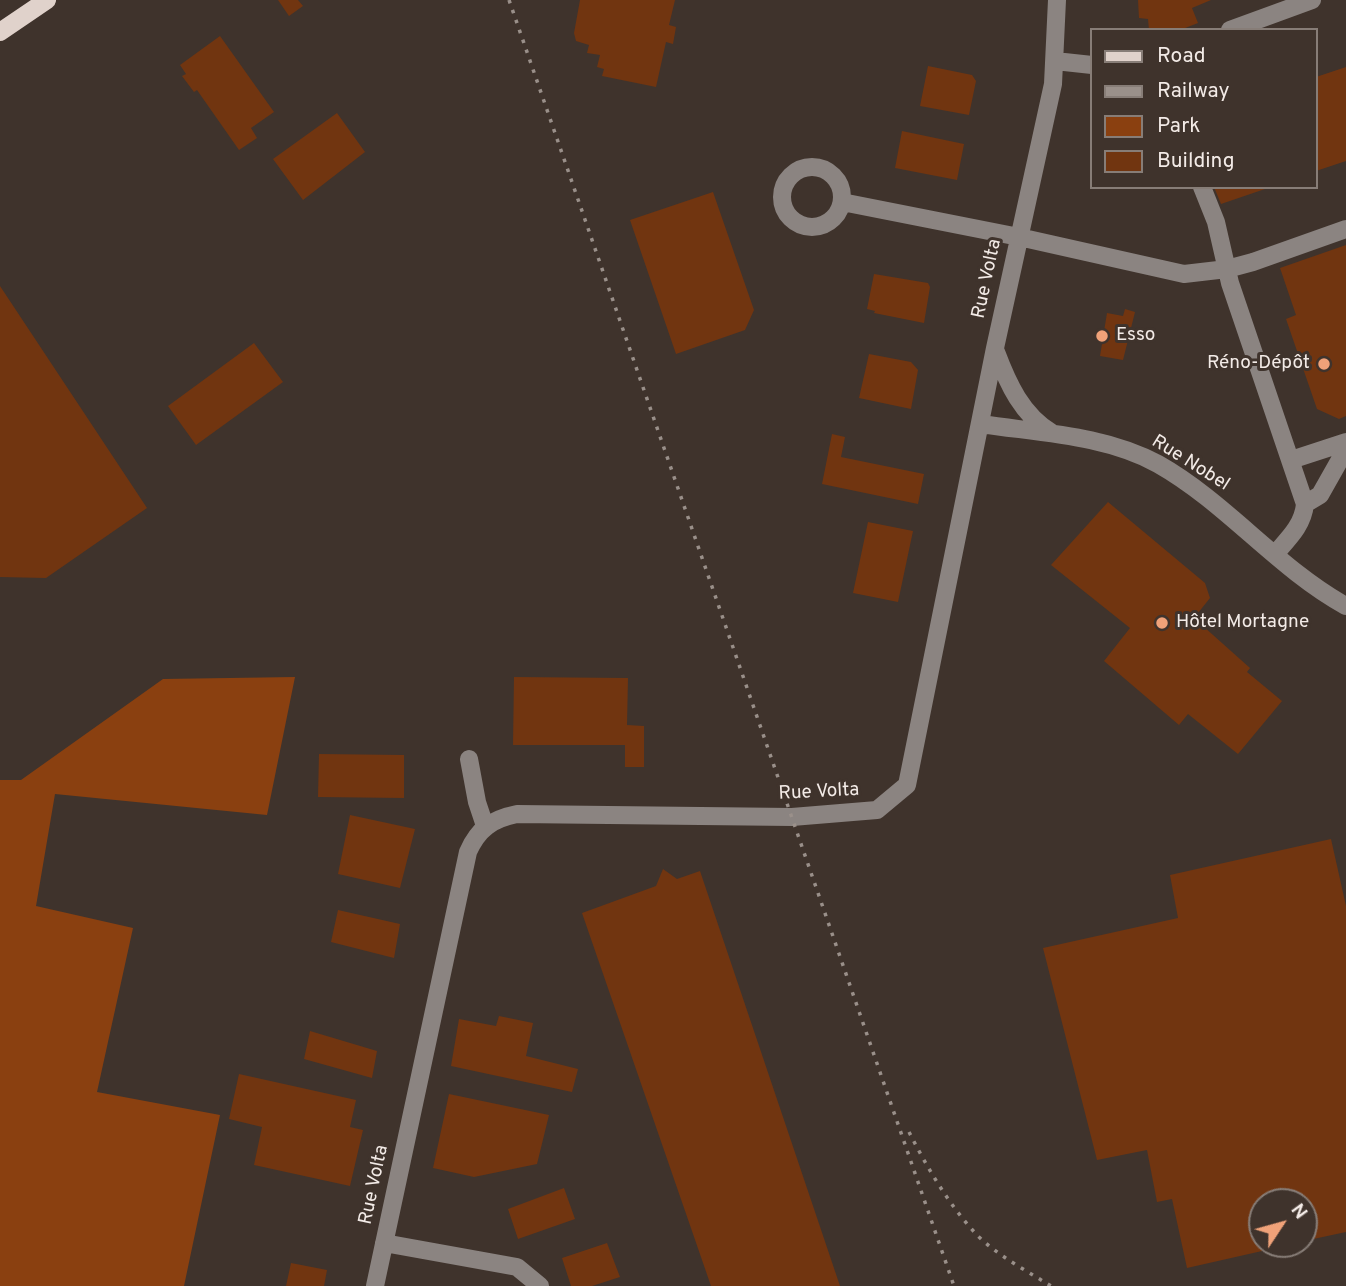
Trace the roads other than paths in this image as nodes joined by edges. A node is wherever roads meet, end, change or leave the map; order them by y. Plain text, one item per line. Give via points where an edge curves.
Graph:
1 (47, 0) edge
2 (1056, 0) edge
3 (1312, 0) edge
4 (1235, 28) edge
5 (0, 32) edge
6 (1055, 61) junction
7 (1090, 65) edge
8 (1203, 189) edge
9 (842, 202) dead end
10 (1346, 229) edge
11 (1019, 237) junction
12 (1227, 269) junction
13 (995, 348) junction
14 (981, 424) junction
15 (1055, 435) junction
16 (1346, 442) edge
17 (1346, 449) edge
18 (1291, 460) junction
19 (1305, 504) junction
20 (1275, 554) junction
21 (1346, 606) edge
22 (470, 759) dead end
23 (485, 826) junction
24 (384, 1244) junction
25 (375, 1286) edge
26 (540, 1286) edge

1 - 5 main road
2 - 6 street, Rue Volta
3 - 4 street
6 - 7 street
6 - 11 street, Rue Volta
8 - 12 street
9 - 11 street
10 - 12 street
11 - 12 street via 1184,274
11 - 13 street, Rue Volta
12 - 18 street
13 - 14 street, Rue Volta
13 - 15 street via 1022,406 1038,425
14 - 15 street, Rue Nobel
14 - 23 street, Rue Volta via 907,785 877,810 792,817 517,814
15 - 20 street, Rue Nobel via 1103,442 1157,463 1216,503
16 - 18 street
17 - 19 street via 1320,495
18 - 19 street
19 - 20 street via 1304,516
20 - 21 street, Rue Nobel
22 - 23 street
23 - 24 street, Rue Volta via 468,852
24 - 25 street, Rue Volta
24 - 26 street via 517,1267

